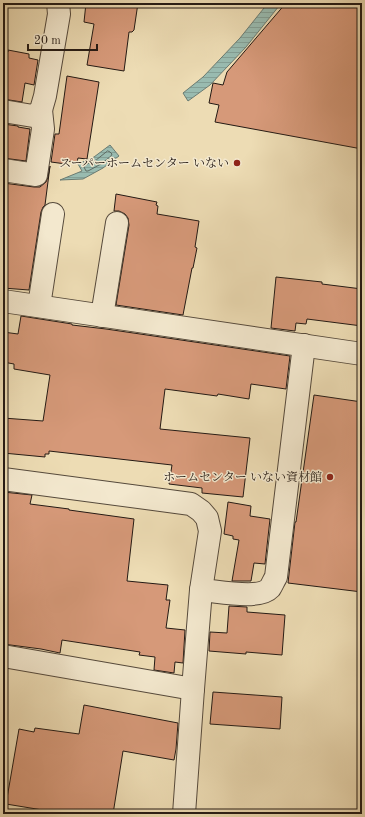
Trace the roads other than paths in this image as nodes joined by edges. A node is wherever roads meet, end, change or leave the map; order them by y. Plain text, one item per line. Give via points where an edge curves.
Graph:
1 (58, 3) edge
2 (41, 110) junction
3 (3, 111) edge
4 (3, 170) edge
5 (53, 214) dead end
6 (117, 223) dead end
7 (3, 301) edge
8 (39, 306) junction
9 (102, 316) junction
10 (304, 345) junction
11 (362, 354) edge
12 (3, 479) edge
13 (202, 590) junction
14 (3, 656) edge
15 (193, 689) junction
16 (184, 814) edge

1 - 2 street via 59,14
2 - 3 street via 34,116
2 - 4 street via 43,129 36,175
5 - 8 street
6 - 9 street
7 - 8 street
8 - 9 street
9 - 10 street
10 - 11 street
10 - 13 street via 276,577 269,589 260,594
12 - 13 street via 191,504 207,518 210,530
13 - 15 street
14 - 15 street
15 - 16 street

